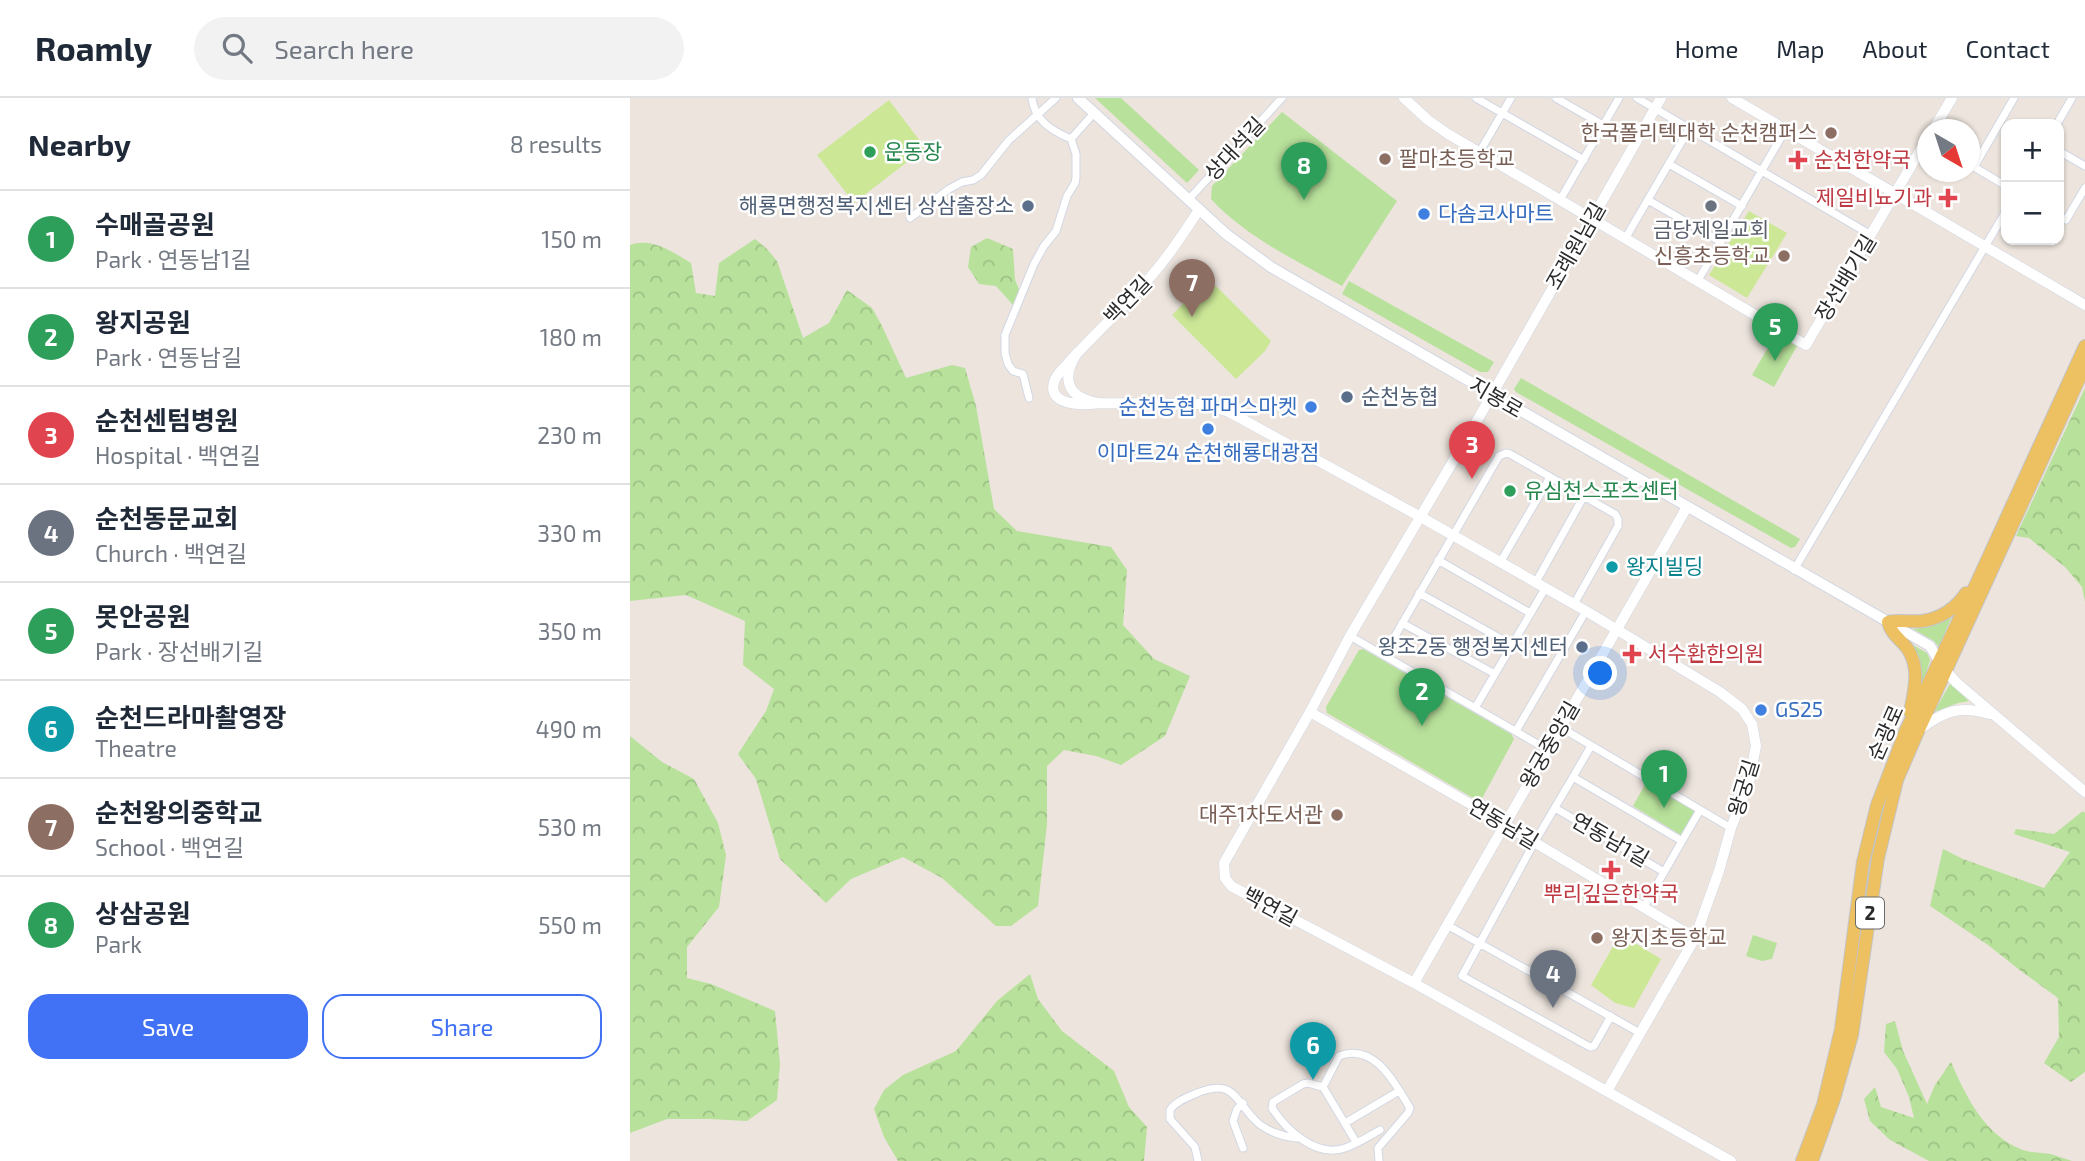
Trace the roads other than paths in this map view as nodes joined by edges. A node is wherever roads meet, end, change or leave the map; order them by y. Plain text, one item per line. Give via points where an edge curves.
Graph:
1 (1032, 98) edge
2 (1056, 98) edge
3 (1078, 98) edge
4 (1282, 98) edge
5 (1404, 98) edge
6 (1476, 98) edge
7 (1511, 98) edge
8 (1556, 98) edge
9 (1619, 98) edge
10 (1637, 98) edge
11 (1661, 98) edge
12 (1732, 98) edge
13 (1952, 98) edge
14 (2014, 98) edge
15 (2073, 98) edge
16 (1655, 108) junction
17 (1094, 113) junction
18 (1502, 114) junction
19 (1036, 115) junction
20 (1940, 119) edge
21 (2060, 119) edge
22 (1603, 125) junction
23 (1689, 129) junction
24 (1786, 129) junction
25 (1071, 139) junction
26 (1980, 152) edge
27 (1479, 153) junction
28 (2064, 154) edge
29 (1917, 156) edge
30 (1584, 160) junction
31 (1669, 164) junction
32 (2085, 166) edge
33 (1980, 170) edge
34 (1762, 171) junction
35 (2001, 183) edge
36 (2085, 188) edge
37 (1895, 194) junction
38 (1188, 200) junction
39 (1560, 200) junction
40 (1648, 200) junction
41 (1742, 206) junction
42 (1199, 210) junction
43 (910, 218) dead end
44 (1592, 219) junction
45 (2064, 219) edge
46 (2001, 220) edge
47 (1871, 235) junction
48 (1625, 239) junction
49 (1721, 242) junction
50 (1985, 248) junction
51 (1698, 282) junction
52 (2085, 305) edge
53 (2085, 346) edge
54 (1077, 353) junction
55 (2085, 366) edge
56 (1491, 395) junction
57 (1029, 398) dead end
58 (1098, 403) junction
59 (1550, 477) junction
60 (1584, 496) junction
61 (1687, 507) junction
62 (1419, 516) junction
63 (1453, 536) junction
64 (1438, 560) junction
65 (1501, 561) junction
66 (1794, 570) junction
67 (1536, 582) junction
68 (1977, 582) junction
69 (1546, 587) junction
70 (1419, 593) junction
71 (1574, 604) junction
72 (1586, 611) junction
73 (1530, 613) junction
74 (1888, 622) junction
75 (1402, 623) junction
76 (1616, 629) junction
77 (1350, 636) junction
78 (1512, 645) junction
79 (1384, 655) junction
80 (1943, 667) junction
81 (1494, 674) junction
82 (1475, 708) junction
83 (1310, 712) junction
84 (1996, 716) junction
85 (1560, 727) junction
86 (1913, 729) junction
87 (1516, 731) junction
88 (1591, 746) junction
89 (1548, 750) junction
90 (1573, 777) junction
91 (2085, 792) edge
92 (1555, 808) junction
93 (1700, 810) junction
94 (1504, 825) junction
95 (1731, 828) junction
96 (1682, 841) junction
97 (1534, 843) junction
98 (1664, 872) junction
99 (1644, 907) junction
100 (1447, 925) junction
101 (1695, 938) junction
102 (1480, 943) junction
103 (1414, 984) junction
104 (1611, 1016) junction
105 (1640, 1032) junction
106 (1323, 1087) junction
107 (1399, 1091) junction
108 (1607, 1091) junction
109 (1243, 1103) junction
110 (1345, 1123) junction
111 (1380, 1130) dead end
112 (1301, 1138) junction
113 (1356, 1142) junction
114 (1243, 1148) dead end
115 (1726, 1160) edge
116 (1198, 1161) edge
117 (1379, 1161) edge
118 (1802, 1161) edge
119 (1812, 1161) edge

1 - 19 street
2 - 19 street
3 - 17 main road, 지봉로
4 - 38 street, 상대석길
5 - 27 street, 장선배기길 via 1428,120
6 - 18 street
7 - 18 street
8 - 22 street
9 - 22 street
10 - 16 street
11 - 16 street, 조례원님길
12 - 24 street
13 - 20 street
14 - 26 street
15 - 21 street
16 - 23 street
16 - 44 street, 조례원님길
17 - 25 street
17 - 38 main road, 지봉로
18 - 27 street
18 - 30 street
19 - 25 street via 1055,133
19 - 43 street via 981,175 949,188
22 - 30 street
23 - 31 street
23 - 34 street
24 - 34 street
24 - 37 street
25 - 57 street via 1076,154 1075,183 1005,335 1008,364 1023,374
27 - 39 street, 장선배기길
28 - 32 street
29 - 37 street, 장선배기길
30 - 39 street
31 - 40 street
31 - 41 street
33 - 35 street
34 - 41 street
34 - 47 street
36 - 45 street
37 - 47 street, 장선배기길
37 - 50 street
38 - 42 main road, 지봉로
39 - 44 street, 장선배기길
40 - 48 street
40 - 49 street
41 - 49 street
42 - 54 street, 백연길 via 1152,276
42 - 56 main road, 지봉로 via 1271,267
44 - 48 street, 장선배기길
44 - 56 street, 조례원님길
46 - 50 street
47 - 51 street, 장선배기길 via 1806,345
48 - 51 street, 장선배기길
49 - 51 street
50 - 52 street
50 - 66 street
53 - 68 main road, 순광로 / 2
54 - 58 street via 1069,370 1069,385 1078,397
54 - 58 street, 백연길 via 1055,378 1053,389 1068,404
55 - 80 main road, 순광로 / 2
56 - 61 main road, 지봉로
56 - 62 street, 백연길
58 - 62 street, 백연길 via 1216,407
59 - 60 street
59 - 63 street via 1510,454 1501,455
59 - 65 street
60 - 67 street
60 - 71 street via 1615,514 1619,523
61 - 66 main road, 지봉로
61 - 76 street, 왕궁중앙길
62 - 63 street, 왕궁길
62 - 77 street, 백연길
63 - 64 street
63 - 65 street, 왕궁길
64 - 70 street
64 - 73 street
65 - 67 street, 왕궁길
66 - 74 main road, 지봉로
67 - 69 street, 왕궁길
68 - 74 main road via 1950,611 1922,621
68 - 80 main road, 순광로 / 2
69 - 71 street, 왕궁길
69 - 73 street
70 - 75 street
70 - 78 street
71 - 72 street, 왕궁길
72 - 76 street, 왕궁길
72 - 87 street
73 - 78 street
74 - 80 main road, 지봉로 via 1930,646
74 - 86 main road via 1916,670
75 - 79 street
75 - 81 street
76 - 85 street, 왕궁중앙길
76 - 95 street, 왕궁길 via 1720,692 1748,718 1755,736 1755,755
77 - 79 street
77 - 83 street, 백연길
78 - 81 street
79 - 82 street
80 - 84 street
80 - 86 main road, 순광로 / 2
81 - 82 street
82 - 87 street
83 - 94 street, 연동남길
83 - 103 street, 백연길 via 1224,863 1225,878 1231,886
84 - 86 street via 1961,709
84 - 91 street
85 - 88 street
85 - 89 street, 왕궁중앙길
86 - 118 main road, 순광로 / 2 via 1869,832 1841,1028 1823,1105
86 - 119 main road, 순광로 / 2 via 1878,858 1852,1035
87 - 89 street
88 - 90 street
88 - 93 street
89 - 94 street, 왕궁중앙길
90 - 92 street, 연동남1길
90 - 96 street, 연동남1길
92 - 97 street, 연동남1길
92 - 98 street, 연동남1길
93 - 95 street
93 - 96 street, 연동남1길
94 - 97 street, 연동남길
94 - 100 street, 왕궁중앙길
95 - 101 street, 왕궁길
96 - 98 street, 연동남1길
97 - 99 street, 연동남길
97 - 102 street, 연동남1길
98 - 99 street, 연동남1길
99 - 101 street, 연동남길
100 - 102 street
100 - 103 street, 왕궁중앙길
101 - 105 street, 왕궁길
102 - 104 street
102 - 104 street, 연동남1길 via 1462,976 1578,1041 1594,1046
103 - 108 street, 백연길
104 - 105 street
105 - 108 street, 왕궁길
106 - 107 street via 1339,1056 1346,1053 1376,1061
106 - 110 street
106 - 112 street via 1303,1084 1273,1102 1278,1117
107 - 110 street
107 - 117 street via 1410,1108 1378,1148
108 - 115 street, 백연길
109 - 112 street via 1259,1124
109 - 114 street via 1233,1121
109 - 116 street via 1229,1091 1209,1089 1170,1107 1170,1119 1195,1147
110 - 113 street
111 - 113 street
112 - 113 street via 1337,1150

